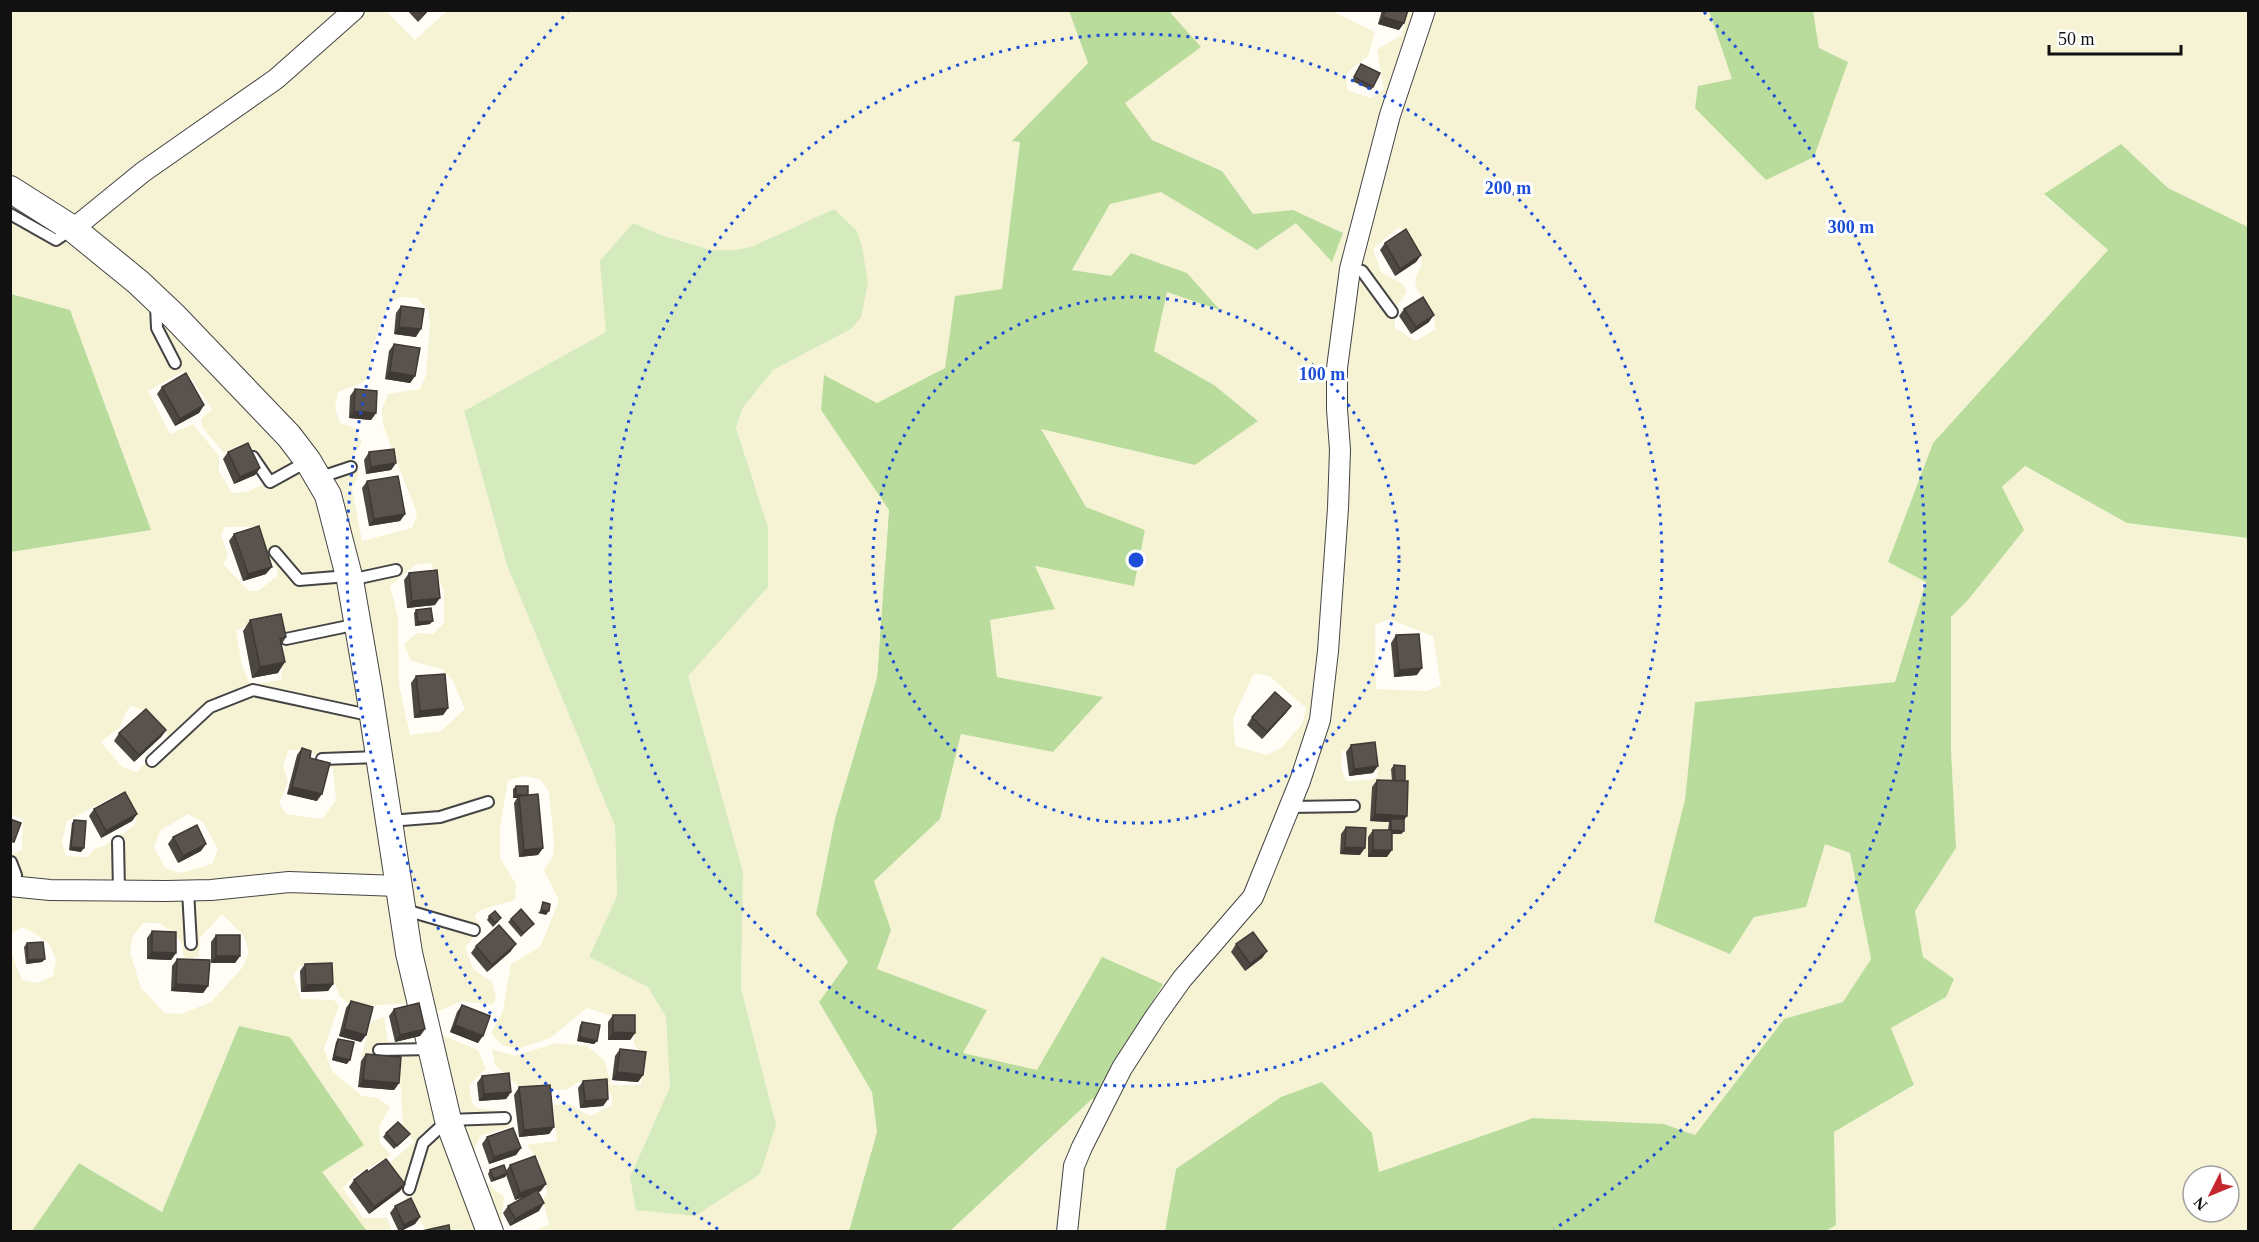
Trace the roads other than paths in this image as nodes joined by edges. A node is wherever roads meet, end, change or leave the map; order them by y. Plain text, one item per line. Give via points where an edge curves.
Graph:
1 (354, 10) edge
2 (1425, 10) edge
3 (10, 189) edge
4 (10, 214) edge
5 (73, 229) junction
6 (1350, 269) junction
7 (156, 299) junction
8 (1392, 312) dead end
9 (175, 363) dead end
10 (251, 454) edge
11 (351, 468) dead end
12 (313, 470) junction
13 (275, 552) dead end
14 (396, 570) dead end
15 (350, 578) junction
16 (358, 624) junction
17 (286, 639) edge
18 (373, 716) junction
19 (379, 757) junction
20 (322, 759) edge
21 (152, 761) dead end
22 (488, 802) dead end
23 (1354, 806) dead end
24 (1290, 807) junction
25 (388, 821) junction
26 (118, 842) dead end
27 (10, 862) edge
28 (10, 880) edge
29 (10, 886) edge
30 (119, 891) junction
31 (188, 891) junction
32 (400, 897) junction
33 (474, 930) dead end
34 (191, 944) dead end
35 (432, 1049) junction
36 (379, 1050) dead end
37 (505, 1118) dead end
38 (448, 1120) junction
39 (409, 1189) dead end
40 (490, 1232) edge
41 (1067, 1232) edge

1 - 5 street via 276,79 143,172
2 - 6 street via 1390,115
3 - 5 street
4 - 5 lane via 56,240
5 - 7 street
6 - 8 lane via 1362,271
6 - 24 street via 1337,368 1340,450 1328,651 1320,720
7 - 9 lane via 157,328
7 - 12 street via 233,375 289,436
10 - 12 lane via 270,483
11 - 12 lane
12 - 15 street via 328,495
13 - 15 lane via 299,580
14 - 15 lane
15 - 16 street
16 - 17 lane
16 - 18 street
18 - 19 street
18 - 21 lane via 253,690 210,707
19 - 20 lane
19 - 25 street
22 - 25 lane via 440,817
23 - 24 lane
24 - 41 street via 1252,897 1182,979 1122,1068 1074,1166
25 - 32 street
26 - 30 lane
27 - 28 lane via 16,875
29 - 30 street
30 - 31 street
31 - 32 street via 289,882
31 - 34 lane
32 - 33 lane
32 - 35 street
35 - 36 lane
35 - 38 street
37 - 38 lane
38 - 39 lane via 423,1143
38 - 40 street

